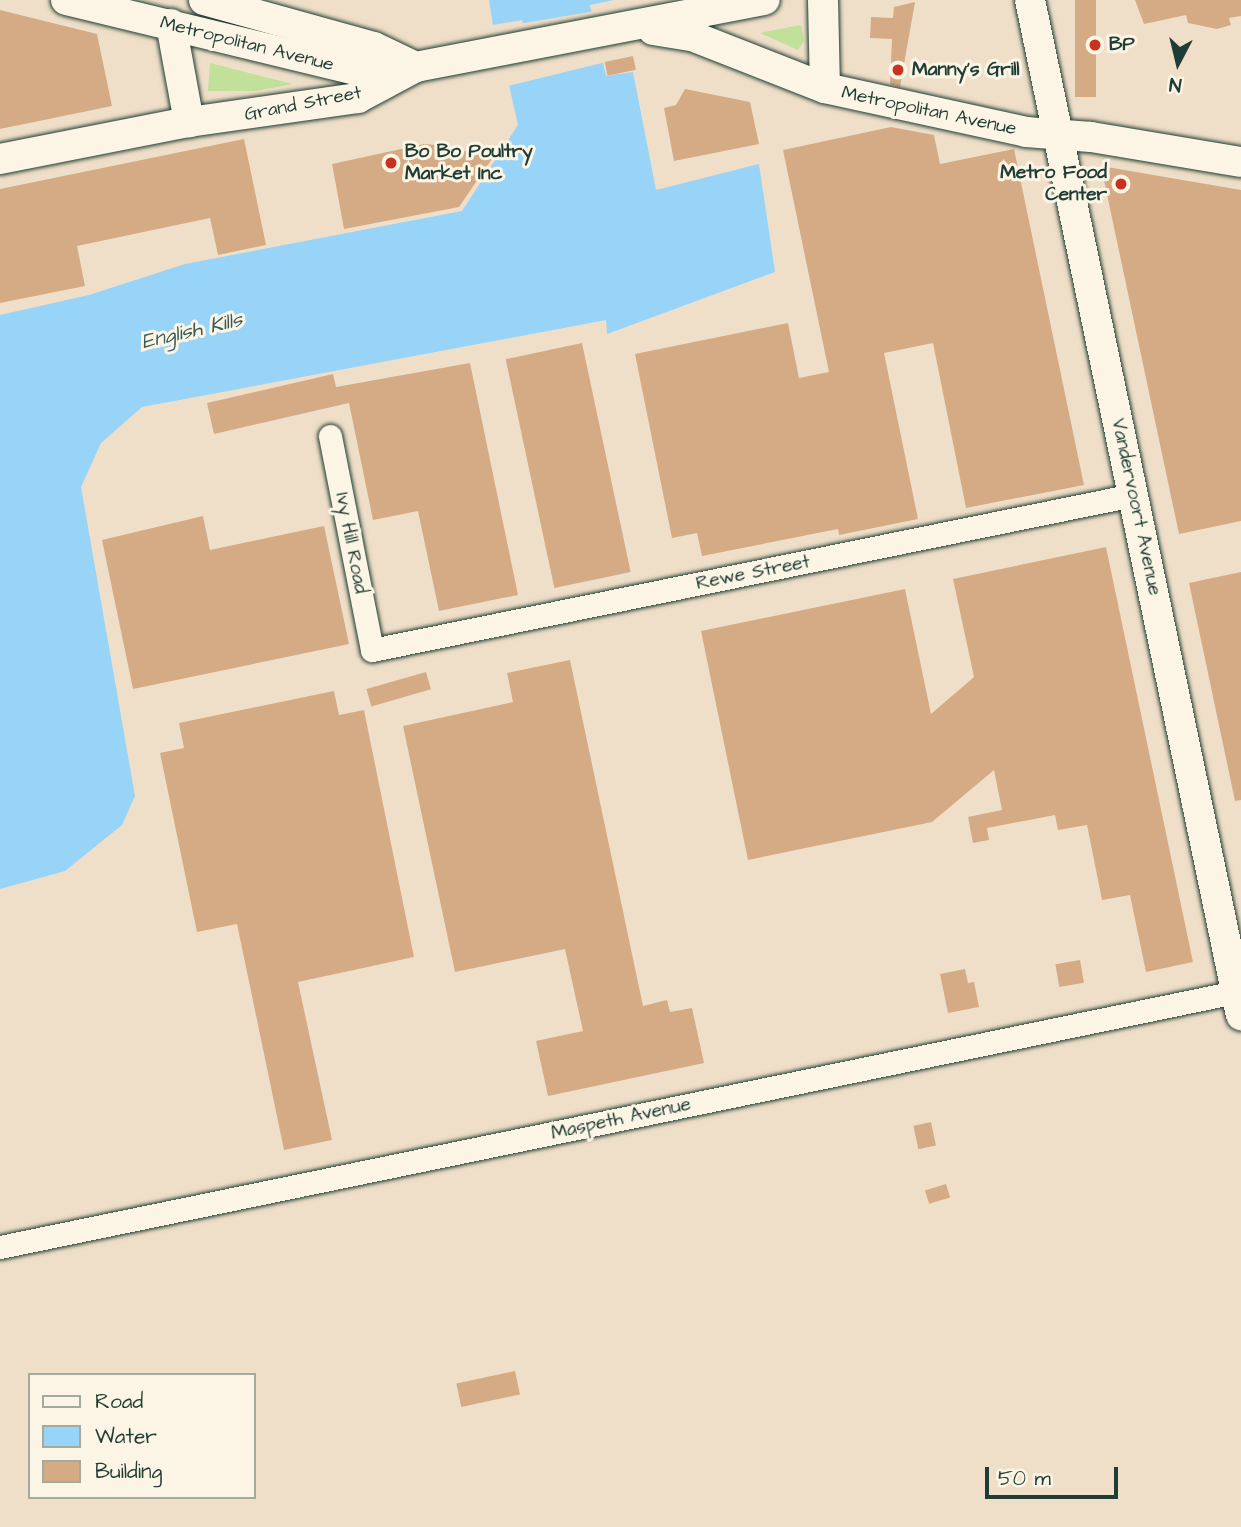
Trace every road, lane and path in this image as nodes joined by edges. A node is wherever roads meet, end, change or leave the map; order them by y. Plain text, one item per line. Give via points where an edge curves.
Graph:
1 (66, 0) edge
2 (122, 0) edge
3 (204, 0) edge
4 (765, 0) edge
5 (823, 0) edge
6 (1030, 0) edge
7 (273, 9) edge
8 (171, 24) junction
9 (625, 29) junction
10 (416, 67) junction
11 (825, 88) junction
12 (189, 122) junction
13 (1058, 134) junction
14 (0, 159) edge
15 (1241, 162) edge
16 (330, 436) dead end
17 (1133, 495) junction
18 (372, 650) joint
19 (1239, 999) edge
20 (0, 1247) edge

1 - 8 main road, Metropolitan Avenue
2 - 7 main road via 250,31 261,29
3 - 7 main road, Metropolitan Avenue
4 - 9 main road, Grand Street
5 - 11 main road
6 - 13 main road, Vandervoort Avenue
7 - 10 main road, Metropolitan Avenue
8 - 10 main road, Metropolitan Avenue via 363,72
8 - 12 main road
9 - 10 main road, Grand Street
9 - 11 main road, Metropolitan Avenue via 692,36
10 - 12 main road, Grand Street via 358,98
11 - 13 main road, Metropolitan Avenue via 1018,130
12 - 14 main road, Grand Street
13 - 15 main road, Metropolitan Avenue
13 - 17 main road, Vandervoort Avenue
16 - 18 street, Ivy Hill Road
17 - 18 street, Rewe Street
17 - 19 main road, Vandervoort Avenue
19 - 20 street, Maspeth Avenue

